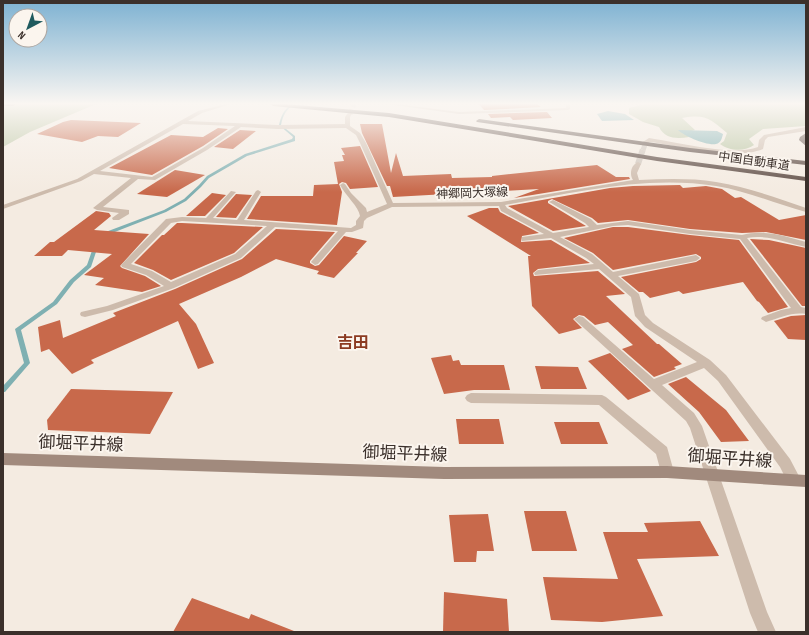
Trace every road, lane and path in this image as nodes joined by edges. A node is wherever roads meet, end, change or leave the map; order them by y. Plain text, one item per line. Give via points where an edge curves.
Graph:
1 (161, 134) edge
2 (227, 134) edge
3 (357, 134) edge
4 (502, 134) edge
5 (541, 134) edge
6 (573, 134) edge
7 (780, 134) edge
8 (806, 136) edge
9 (529, 138) junction
10 (646, 142) dead end
11 (806, 144) edge
12 (806, 163) edge
13 (638, 164) tunnel mouth
14 (94, 172) junction
15 (806, 172) edge
16 (137, 177) junction
17 (806, 179) edge
18 (637, 182) junction
19 (343, 185) dead end
20 (806, 186) edge
21 (233, 192) dead end
22 (258, 192) dead end
23 (554, 202) dead end
24 (501, 204) junction
25 (11, 205) junction
26 (391, 206) junction
27 (3, 207) edge
28 (806, 210) edge
29 (3, 214) edge
30 (364, 216) junction
31 (116, 218) dead end
32 (208, 220) junction
33 (239, 222) junction
34 (273, 225) junction
35 (594, 227) junction
36 (343, 230) junction
37 (554, 236) junction
38 (742, 237) junction
39 (525, 239) dead end
40 (806, 245) edge
41 (696, 258) dead end
42 (316, 262) dead end
43 (602, 266) junction
44 (538, 273) dead end
45 (612, 275) junction
46 (171, 286) junction
47 (802, 310) edge
48 (85, 314) dead end
49 (579, 319) dead end
50 (766, 319) dead end
51 (706, 364) junction
52 (652, 384) junction
53 (471, 398) dead end
54 (3, 459) edge
55 (667, 472) junction
56 (711, 475) junction
57 (800, 480) edge
58 (767, 632) edge

1 - 14 street
2 - 16 street via 153,179
3 - 26 street
4 - 9 highway, 中国自動車道
5 - 15 highway, 中国自動車道 via 679,156
6 - 12 highway
7 - 10 street via 766,136 762,140 761,148 755,151 738,152 651,140
8 - 11 highway via 802,140
9 - 17 highway, 中国自動車道 via 657,159
9 - 20 highway via 603,153
13 - 18 street via 633,173
14 - 16 street
14 - 25 street
16 - 31 street via 96,208 126,212
18 - 24 street, 神郷岡大塚線
18 - 28 street, 神郷岡大塚線 via 718,184
19 - 30 street via 363,210
21 - 32 street
22 - 33 street
23 - 35 street
24 - 26 street, 神郷岡大塚線
24 - 37 street via 504,209
25 - 27 street
25 - 29 street
26 - 30 street, 神郷岡大塚線
30 - 36 street via 357,228
32 - 33 street
32 - 46 street via 169,221 125,265 150,273
33 - 34 street
34 - 36 street
34 - 46 street via 238,256
35 - 37 street
35 - 38 street via 628,223
36 - 42 street
37 - 39 street
37 - 43 street
38 - 40 street via 778,237
38 - 47 street
41 - 45 street
43 - 44 street
43 - 45 street
45 - 51 street via 636,296 640,316 648,324
46 - 48 street via 110,308
47 - 50 street via 784,312
49 - 52 street
51 - 52 street
51 - 57 street via 722,378
52 - 56 street via 690,417 696,426
53 - 55 street via 602,400 662,451
54 - 55 street, 御堀平井線 via 444,473
55 - 56 street, 御堀平井線
56 - 57 street, 御堀平井線
56 - 58 street

